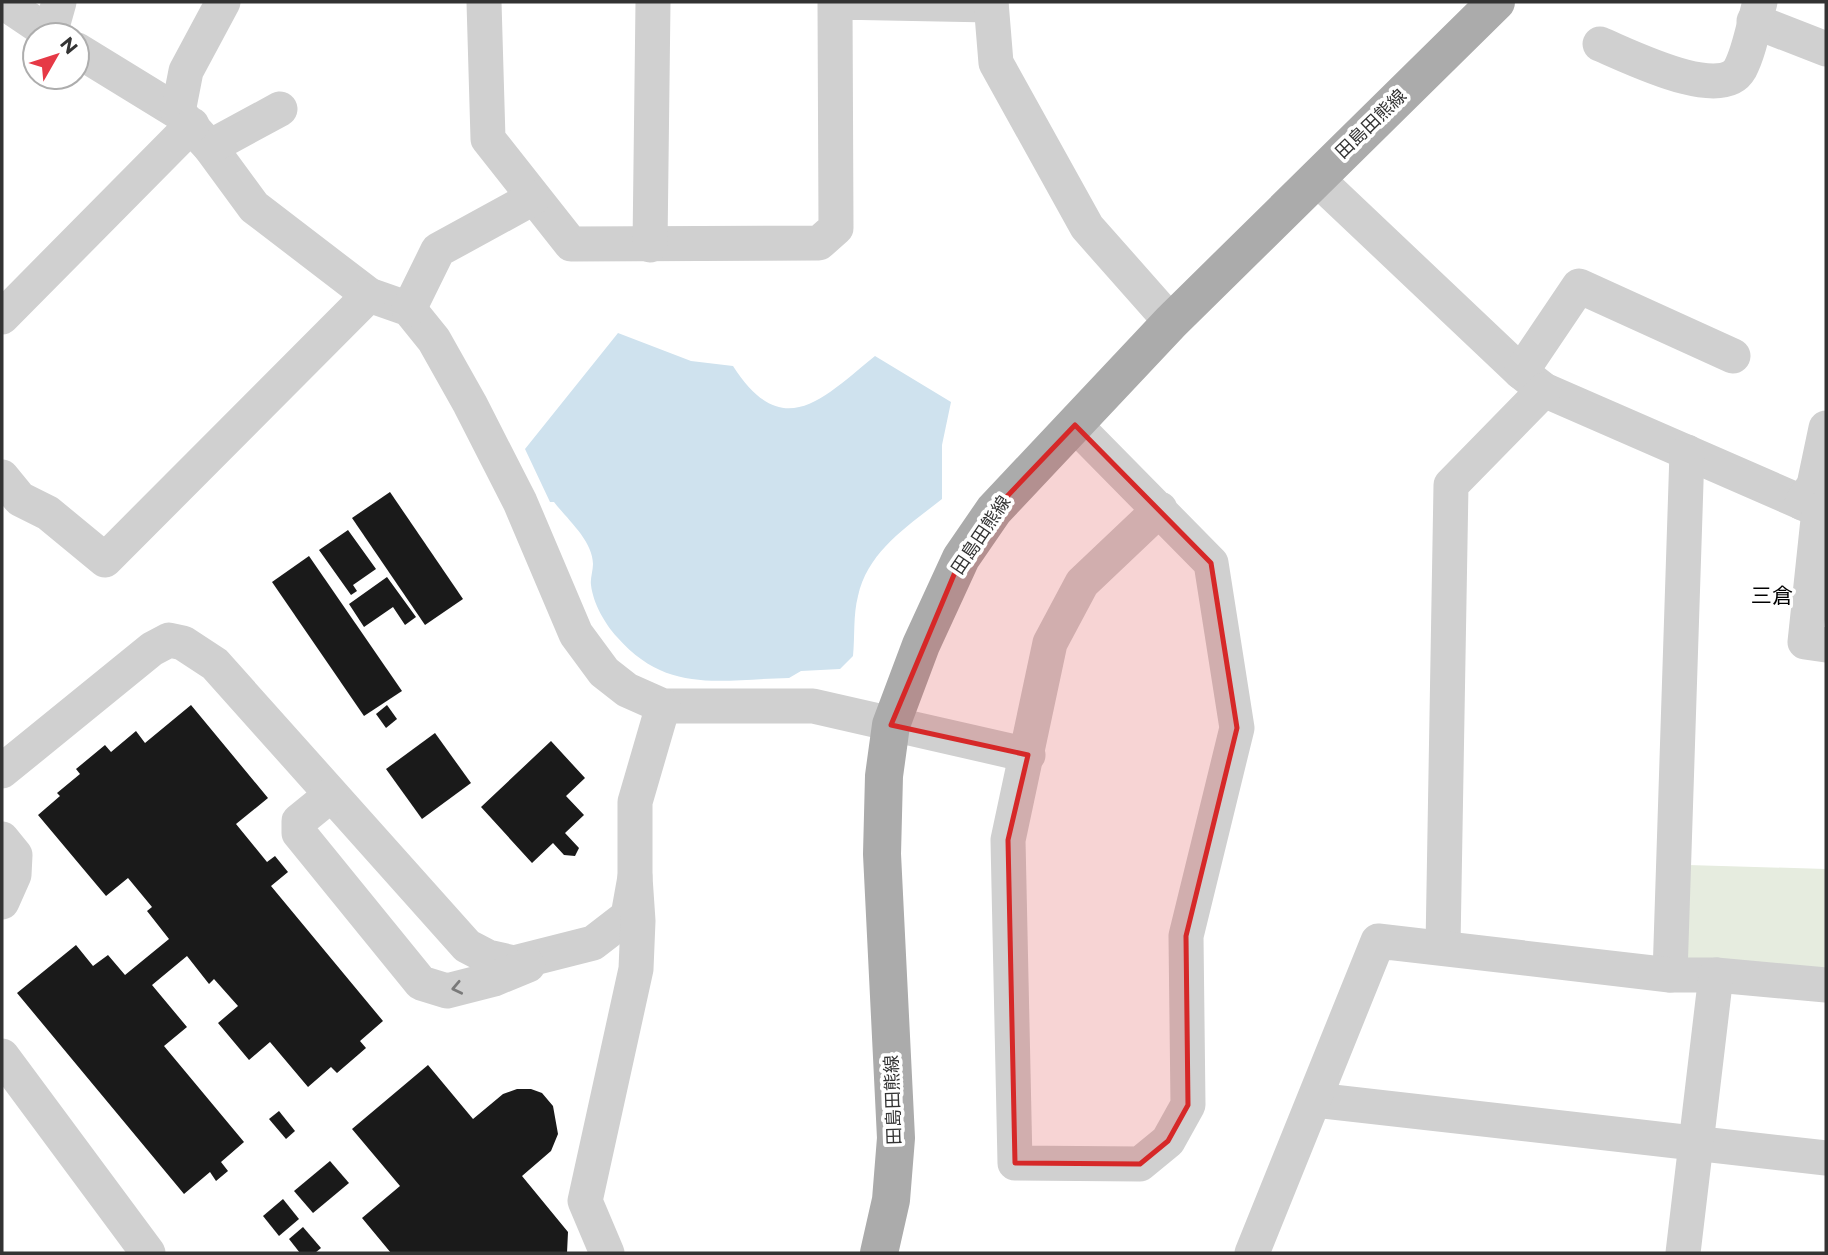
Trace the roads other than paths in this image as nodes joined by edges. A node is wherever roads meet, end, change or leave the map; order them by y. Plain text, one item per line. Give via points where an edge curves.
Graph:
1 (3, 2) edge
2 (223, 2) edge
3 (484, 2) edge
4 (653, 2) edge
5 (1496, 2) edge
6 (991, 3) edge
7 (1757, 11) edge
8 (42, 21) edge
9 (1600, 44) dead end
10 (1826, 50) edge
11 (91, 53) edge
12 (280, 108) dead end
13 (193, 128) junction
14 (1316, 178) junction
15 (533, 198) junction
16 (650, 246) junction
17 (369, 295) junction
18 (409, 309) junction
19 (2, 317) edge
20 (1171, 322) junction
21 (1733, 356) dead end
22 (1532, 381) junction
23 (1075, 425) junction
24 (1826, 428) edge
25 (1687, 452) junction
26 (2, 477) edge
27 (1816, 508) edge
28 (1160, 509) junction
29 (1826, 645) edge
30 (663, 706) junction
31 (891, 725) junction
32 (1028, 755) junction
33 (2, 771) edge
34 (331, 795) junction
35 (2, 839) edge
36 (635, 877) junction
37 (2, 902) edge
38 (1443, 946) junction
39 (567, 949) junction
40 (1670, 975) junction
41 (1716, 975) junction
42 (1826, 985) edge
43 (2, 1056) edge
44 (1315, 1100) junction
45 (1698, 1143) junction
46 (1826, 1158) edge
47 (882, 1252) edge
48 (148, 1253) edge
49 (607, 1253) edge
50 (1252, 1253) edge
51 (1683, 1253) edge

1 - 8 street
2 - 13 street via 186,71
3 - 15 street via 488,139
4 - 16 street
5 - 14 main road, 田島田熊線
6 - 16 street via 835,2 836,228 819,243
6 - 20 street via 996,63 1087,228
7 - 9 street via 1739,70 1730,79 1708,82 1668,72
7 - 10 street
11 - 13 street
12 - 13 street
13 - 17 street via 254,207
13 - 19 street
14 - 20 main road, 田島田熊線
14 - 22 street
15 - 16 street via 570,244
15 - 18 street via 438,250
17 - 18 street
17 - 26 street via 105,560 48,513 20,499
18 - 30 street via 434,340 520,502 576,635 604,672 627,690
20 - 23 main road, 田島田熊線
21 - 22 street via 1579,286
22 - 25 street
22 - 38 street via 1451,485
23 - 28 street
23 - 31 main road, 田島田熊線 via 994,510 961,558 920,645
24 - 27 street via 1814,485
25 - 27 street
25 - 40 street
27 - 29 street via 1805,642
28 - 32 street via 1082,583 1050,643
28 - 32 street via 1212,563 1237,728 1186,936 1188,1105 1168,1141 1140,1164 1015,1163 1008,840
30 - 31 street via 813,706
30 - 36 street via 635,802
31 - 32 street
31 - 47 main road, 田島田熊線 via 881,854 896,1138
33 - 34 street via 169,640 183,643 215,664
34 - 39 street via 467,946 514,963
39 -> 34 street via 494,979 447,991 421,983 299,833 299,821
35 - 37 street via 15,855 14,875
36 - 39 street via 628,916 593,943
36 - 49 street via 636,969 585,1201
38 - 40 street
38 - 44 street via 1378,941
40 - 41 street
41 - 42 street
41 - 45 street
43 - 48 street
44 - 45 street
44 - 50 street
45 - 46 street
45 - 51 street

